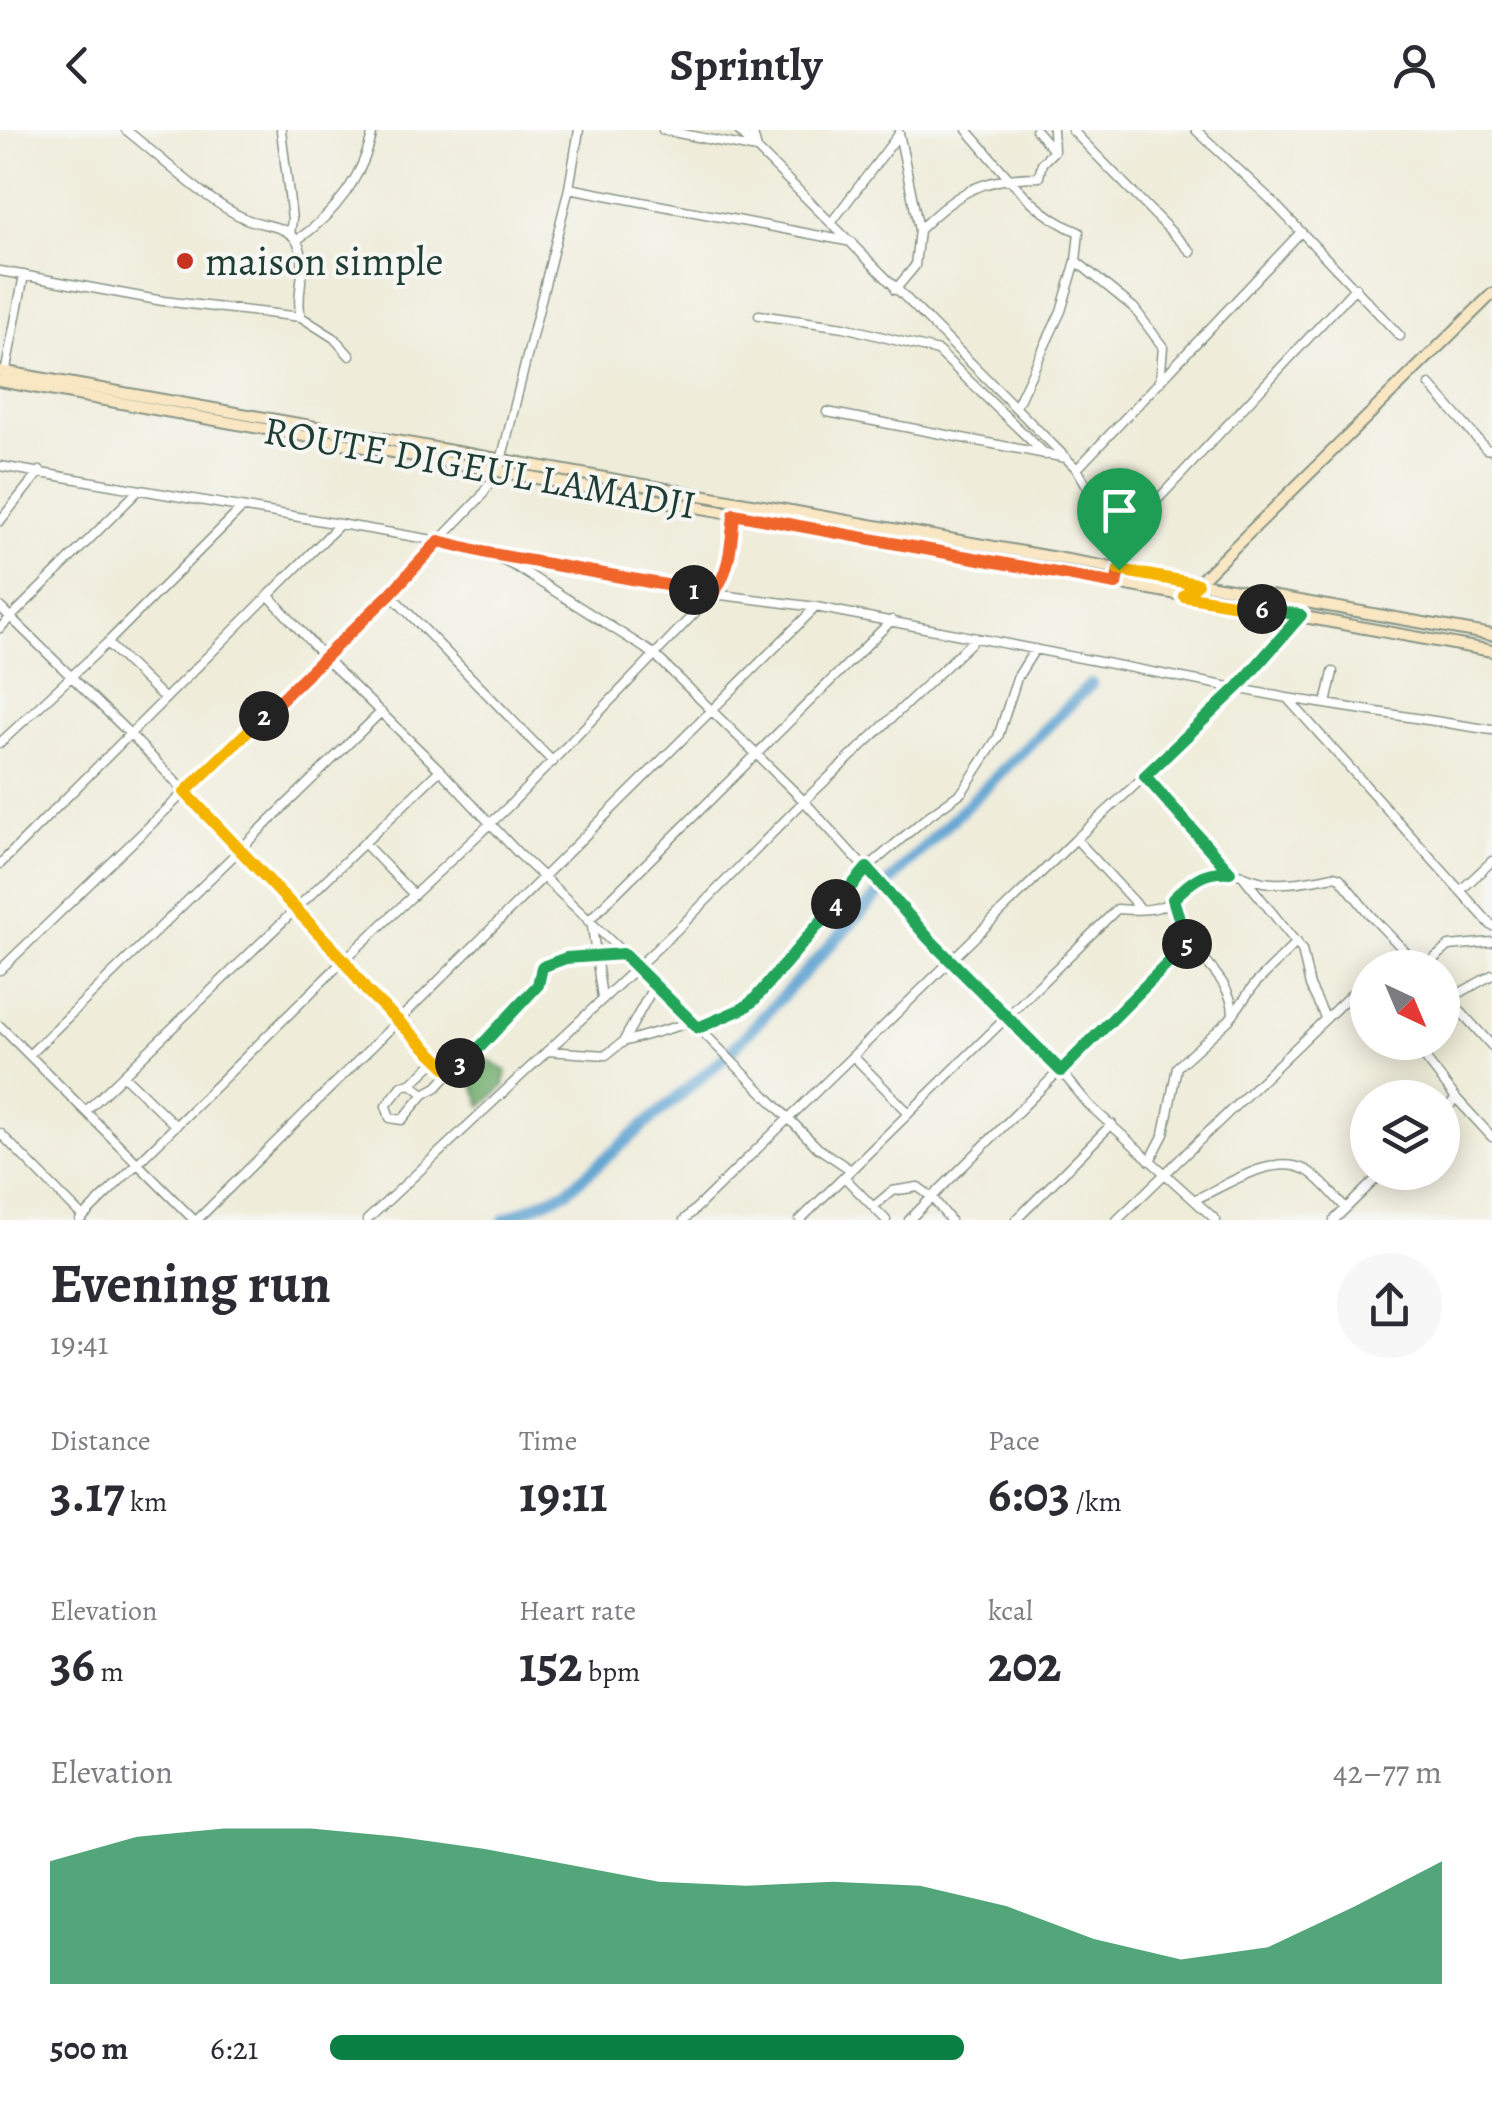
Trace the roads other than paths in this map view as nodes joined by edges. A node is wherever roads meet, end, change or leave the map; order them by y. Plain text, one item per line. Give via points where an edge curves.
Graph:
1 (126, 130) edge
2 (281, 130) edge
3 (373, 130) edge
4 (579, 130) edge
5 (664, 130) edge
6 (738, 130) edge
7 (752, 130) edge
8 (966, 130) edge
9 (1036, 130) edge
10 (1053, 130) edge
11 (1072, 130) edge
12 (1196, 130) edge
13 (900, 132) edge
14 (757, 149) junction
15 (1054, 151) junction
16 (1009, 177) junction
17 (570, 188) junction
18 (831, 223) junction
19 (919, 230) junction
20 (1302, 232) junction
21 (294, 237) junction
22 (852, 242) junction
23 (1191, 252) dead end
24 (1076, 261) junction
25 (0, 271) edge
26 (24, 275) junction
27 (1356, 288) junction
28 (895, 290) junction
29 (1492, 294) edge
30 (759, 314) dead end
31 (301, 317) junction
32 (1400, 336) dead end
33 (350, 356) dead end
34 (2, 376) edge
35 (1160, 382) junction
36 (1430, 385) dead end
37 (1016, 406) junction
38 (827, 412) dead end
39 (1492, 450) edge
40 (1046, 455) junction
41 (1066, 458) junction
42 (500, 465) junction
43 (0, 466) edge
44 (1077, 469) junction
45 (40, 471) junction
46 (488, 485) dead end
47 (139, 489) junction
48 (242, 508) junction
49 (734, 514) junction
50 (0, 521) edge
51 (340, 524) junction
52 (439, 541) junction
53 (1122, 547) junction
54 (487, 553) junction
55 (1119, 570) junction
56 (1116, 584) junction
57 (1197, 584) junction
58 (390, 594) junction
59 (713, 594) junction
60 (269, 596) junction
61 (1184, 596) junction
62 (816, 606) junction
63 (0, 607) edge
64 (1301, 615) junction
65 (10, 617) junction
66 (892, 620) junction
67 (0, 628) edge
68 (1492, 635) edge
69 (976, 638) junction
70 (107, 644) junction
71 (1034, 649) junction
72 (1492, 651) edge
73 (654, 654) junction
74 (325, 658) junction
75 (1333, 672) dead end
76 (71, 676) junction
77 (1239, 686) junction
78 (1287, 698) junction
79 (166, 699) junction
80 (1326, 704) junction
81 (711, 708) junction
82 (381, 712) junction
83 (1492, 730) edge
84 (130, 734) junction
85 (0, 743) edge
86 (757, 754) junction
87 (553, 762) junction
88 (440, 770) junction
89 (1145, 776) junction
90 (185, 792) junction
91 (804, 801) junction
92 (490, 824) junction
93 (1076, 839) junction
94 (364, 843) junction
95 (238, 850) junction
96 (1492, 861) edge
97 (0, 864) edge
98 (867, 868) junction
99 (1230, 872) junction
100 (543, 874) junction
101 (1242, 875) junction
102 (1461, 890) junction
103 (414, 895) junction
104 (1173, 899) junction
105 (294, 909) junction
106 (1142, 910) junction
107 (590, 924) junction
108 (1492, 926) edge
109 (1189, 942) junction
110 (1297, 942) junction
111 (1492, 942) edge
112 (1404, 950) edge
113 (1444, 950) edge
114 (623, 954) junction
115 (596, 957) junction
116 (344, 960) junction
117 (952, 960) junction
118 (636, 965) junction
119 (0, 970) edge
120 (1492, 975) edge
121 (655, 984) junction
122 (1460, 993) edge
123 (1350, 996) edge
124 (602, 998) junction
125 (1233, 1014) junction
126 (1460, 1015) edge
127 (1007, 1016) junction
128 (396, 1019) junction
129 (1326, 1019) junction
130 (695, 1025) junction
131 (0, 1026) edge
132 (623, 1042) junction
133 (1492, 1046) edge
134 (547, 1051) junction
135 (29, 1055) junction
136 (853, 1056) junction
137 (438, 1059) junction
138 (1427, 1060) edge
139 (450, 1071) junction
140 (1061, 1071) junction
141 (123, 1074) junction
142 (1442, 1080) edge
143 (411, 1084) junction
144 (424, 1094) junction
145 (1460, 1102) edge
146 (86, 1111) junction
147 (908, 1113) junction
148 (788, 1120) junction
149 (1112, 1124) junction
150 (176, 1126) junction
151 (0, 1133) edge
152 (1492, 1137) edge
153 (1150, 1161) junction
154 (139, 1163) junction
155 (847, 1174) junction
156 (1164, 1176) junction
157 (1364, 1190) edge
158 (932, 1198) junction
159 (1196, 1199) junction
160 (873, 1207) junction
161 (1346, 1208) junction
162 (82, 1218) edge
163 (914, 1219) edge
164 (195, 1220) edge
165 (367, 1220) edge
166 (684, 1220) edge
167 (800, 1220) edge
168 (886, 1220) edge
169 (950, 1220) edge
170 (1016, 1220) edge
171 (1117, 1220) edge
172 (1216, 1220) edge
173 (1334, 1220) edge

1 - 21 street via 226,208
2 - 21 street
3 - 21 street via 361,166 328,217
4 - 17 street
5 - 14 street
6 - 14 street
7 - 14 street
8 - 16 street
9 - 15 street
10 - 15 street
11 - 23 street
12 - 20 street
13 - 18 street
13 - 19 street
14 - 18 street
15 - 16 street via 1038,177
16 - 19 street via 948,202
16 - 24 street via 1057,224 1079,232
17 - 22 street
17 - 42 street
18 - 22 street
19 - 28 street via 915,266
20 - 27 street
20 - 35 street
21 - 31 street via 303,263
22 - 28 street
24 - 35 street via 1134,308 1164,348
24 - 37 street via 1061,312
25 - 26 street
26 - 31 street
26 - 34 street
27 - 32 street
27 - 53 street via 1134,526
28 - 37 street
29 - 57 main road
30 - 40 street via 938,350
31 - 33 street
34 - 42 main road, ROUTE DIGEUL LAMADJI
35 - 44 street
36 - 39 street
37 - 41 street
38 - 40 street
40 - 41 street
41 - 44 street
42 - 49 main road, ROUTE DIGEUL LAMADJI
42 - 55 main road, ROUTE DIGEUL LAMADJI
43 - 45 street
44 - 53 street
45 - 47 street
45 - 50 street
46 - 52 street
47 - 48 street
47 - 65 street
48 - 51 street
48 - 70 street
49 - 56 main road, ROUTE DIGEUL LAMADJI
49 - 59 street via 728,568
51 - 52 street
51 - 60 street
52 - 54 street
52 - 58 street
53 - 55 street
54 - 59 street
54 - 73 street
55 - 56 street
55 - 57 main road, ROUTE DIGEUL LAMADJI
56 - 61 main road, ROUTE DIGEUL LAMADJI
57 - 61 main road
57 - 68 main road, ROUTE DIGEUL LAMADJI
58 - 74 street
58 - 87 street
59 - 62 street
59 - 73 street
60 - 74 street
60 - 79 street
61 - 64 main road, ROUTE DIGEUL LAMADJI
62 - 66 street
62 - 81 street
63 - 65 street
64 - 72 main road, ROUTE DIGEUL LAMADJI
64 - 77 street
65 - 67 street
65 - 76 street
66 - 69 street
66 - 86 street
69 - 71 street
69 - 91 street
70 - 76 street
70 - 79 street
71 - 77 street
71 - 98 street via 998,737 962,792
73 - 81 street
73 - 87 street
74 - 82 street
74 - 90 street
75 - 80 street
76 - 84 street
76 - 85 street
77 - 78 street
77 - 89 street
78 - 80 street
78 - 102 street
79 - 84 street
80 - 83 street
81 - 86 street
81 - 100 street
82 - 88 street
82 - 95 street
84 - 90 street
84 - 97 street
86 - 91 street
86 - 107 street
87 - 92 street
88 - 92 street
88 - 94 street
89 - 93 street
89 - 99 street
90 - 95 street
90 - 119 street
91 - 98 street
91 - 118 street
92 - 100 street
92 - 103 street
93 - 106 street
93 - 117 street
94 - 103 street
94 - 105 street
95 - 105 street
95 - 135 street
96 - 102 street
98 - 117 street
98 - 130 street via 754,1000
99 - 101 street
99 - 104 street via 1201,874
100 - 107 street
100 - 128 street
101 - 110 street
101 - 112 street via 1265,882 1340,878
102 - 108 street
103 - 116 street
104 - 106 street
104 - 109 street
105 - 116 street
105 - 141 street
106 - 127 street via 1118,910
107 - 114 street
107 - 115 street
109 - 125 street via 1224,986
109 - 140 street
110 - 125 street
110 - 129 street
111 - 113 street
114 - 115 street
114 - 118 street
115 - 124 street
115 - 139 street via 542,967 538,985
116 - 128 street
116 - 150 street
117 - 127 street
117 - 136 street
118 - 121 street
118 - 124 street
120 - 122 street
121 - 130 street
121 - 132 street
123 - 129 street
124 - 134 street
125 - 153 street via 1177,1067 1164,1134
126 - 133 street
127 - 140 street
127 - 147 street
128 - 137 street
128 - 164 street
129 - 156 street
130 - 132 street
130 - 148 street
131 - 135 street
132 - 134 street via 606,1054
134 - 165 street
135 - 146 street
136 - 147 street
136 - 148 street
137 - 139 street
137 - 143 street
138 - 142 street
139 - 144 street
140 - 149 street
140 - 158 street
141 - 146 street
141 - 150 street
143 - 144 street
143 - 144 street via 386,1106 390,1118 402,1120
145 - 152 street
146 - 154 street
147 - 155 street
148 - 155 street
148 - 166 street
149 - 153 street
149 - 170 street
150 - 154 street
151 - 162 street
153 - 156 street
154 - 162 street
154 - 164 street
155 - 160 street
155 - 167 street
156 - 159 street
156 - 171 street
157 - 161 street
158 - 160 street via 918,1188 892,1190
158 - 163 street
158 - 169 street
159 - 161 street via 1282,1164 1305,1170
159 - 172 street
160 - 168 street
161 - 173 street

